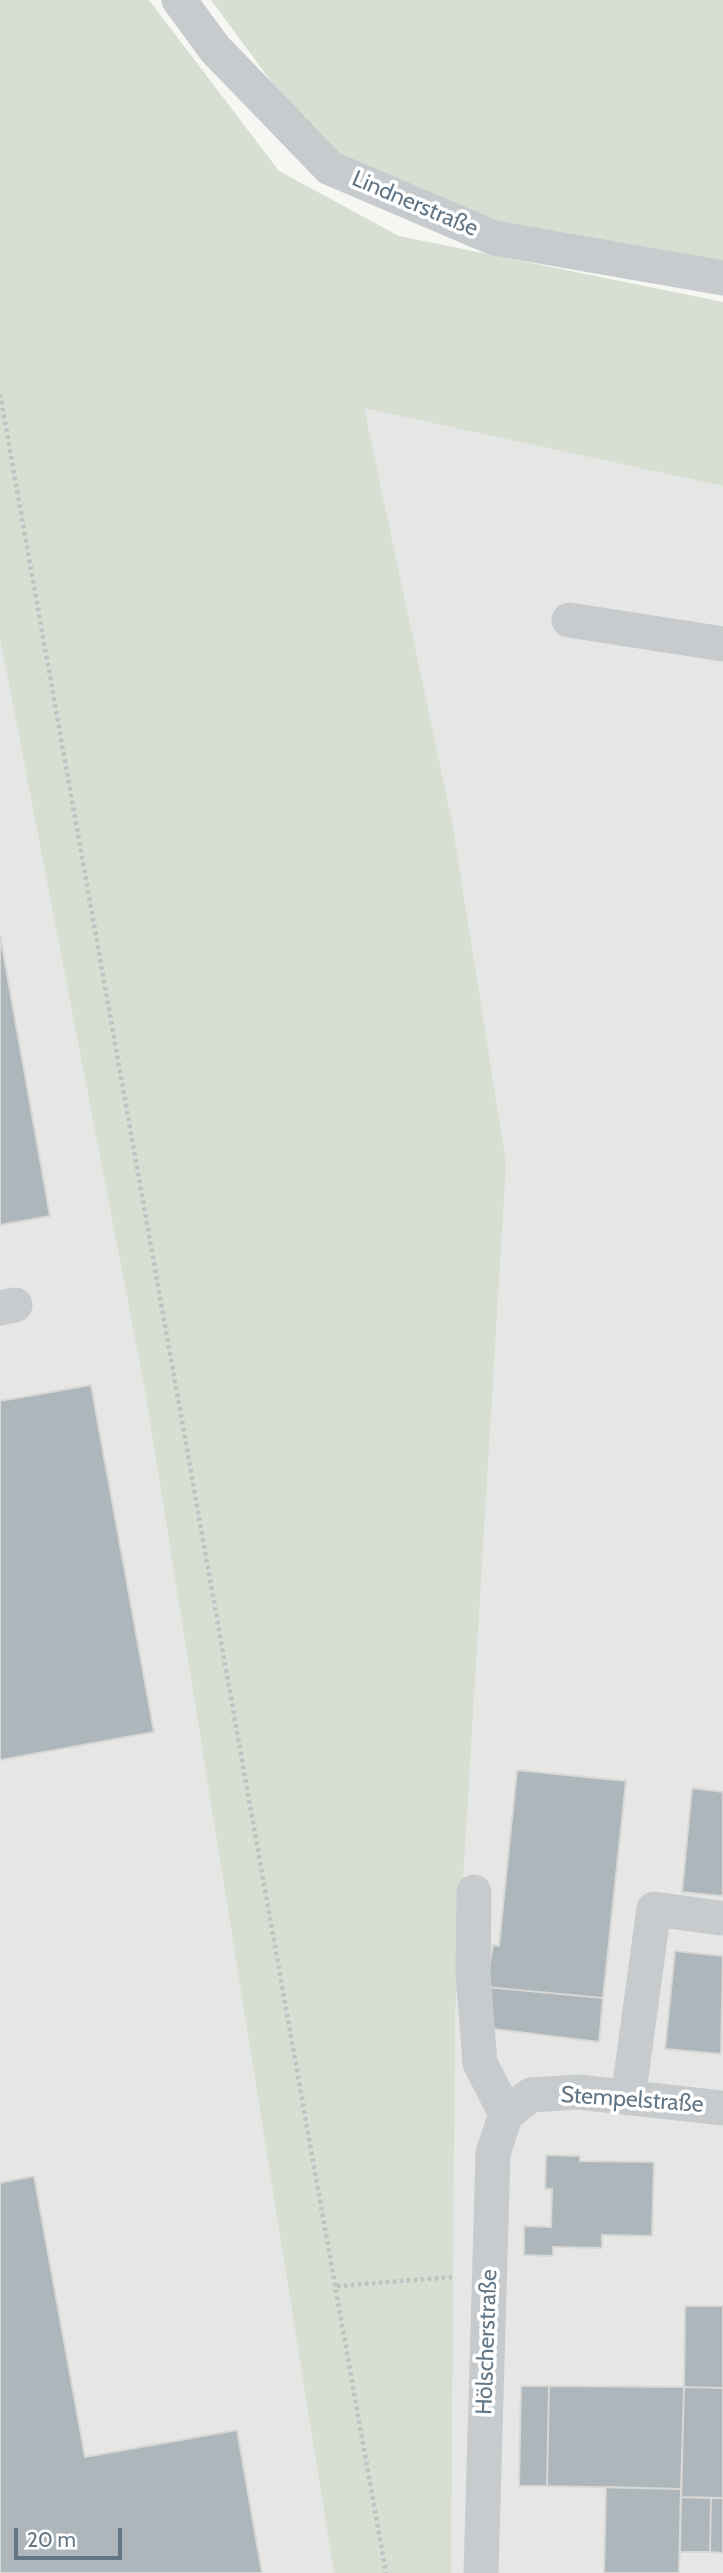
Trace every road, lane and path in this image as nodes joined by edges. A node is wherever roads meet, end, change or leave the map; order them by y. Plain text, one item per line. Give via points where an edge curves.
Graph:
1 (179, 0) edge
2 (723, 278) edge
3 (0, 394) edge
4 (569, 620) dead end
5 (723, 644) edge
6 (474, 1892) dead end
7 (720, 1918) dead end
8 (628, 2098) junction
9 (723, 2108) edge
10 (506, 2114) junction
11 (489, 2274) junction
12 (337, 2286) junction
13 (386, 2573) edge
14 (481, 2573) edge

1 - 2 street, Lindnerstraße via 215,49 330,167 494,239
3 - 12 path
4 - 5 street
6 - 10 street via 473,1973 480,2063
7 - 8 street via 654,1909
8 - 9 street, Stempelstraße
8 - 10 street, Stempelstraße via 578,2092 531,2095
10 - 11 street, Hölscherstraße via 493,2153
11 - 12 path
11 - 14 street, Hölscherstraße
12 - 13 path

